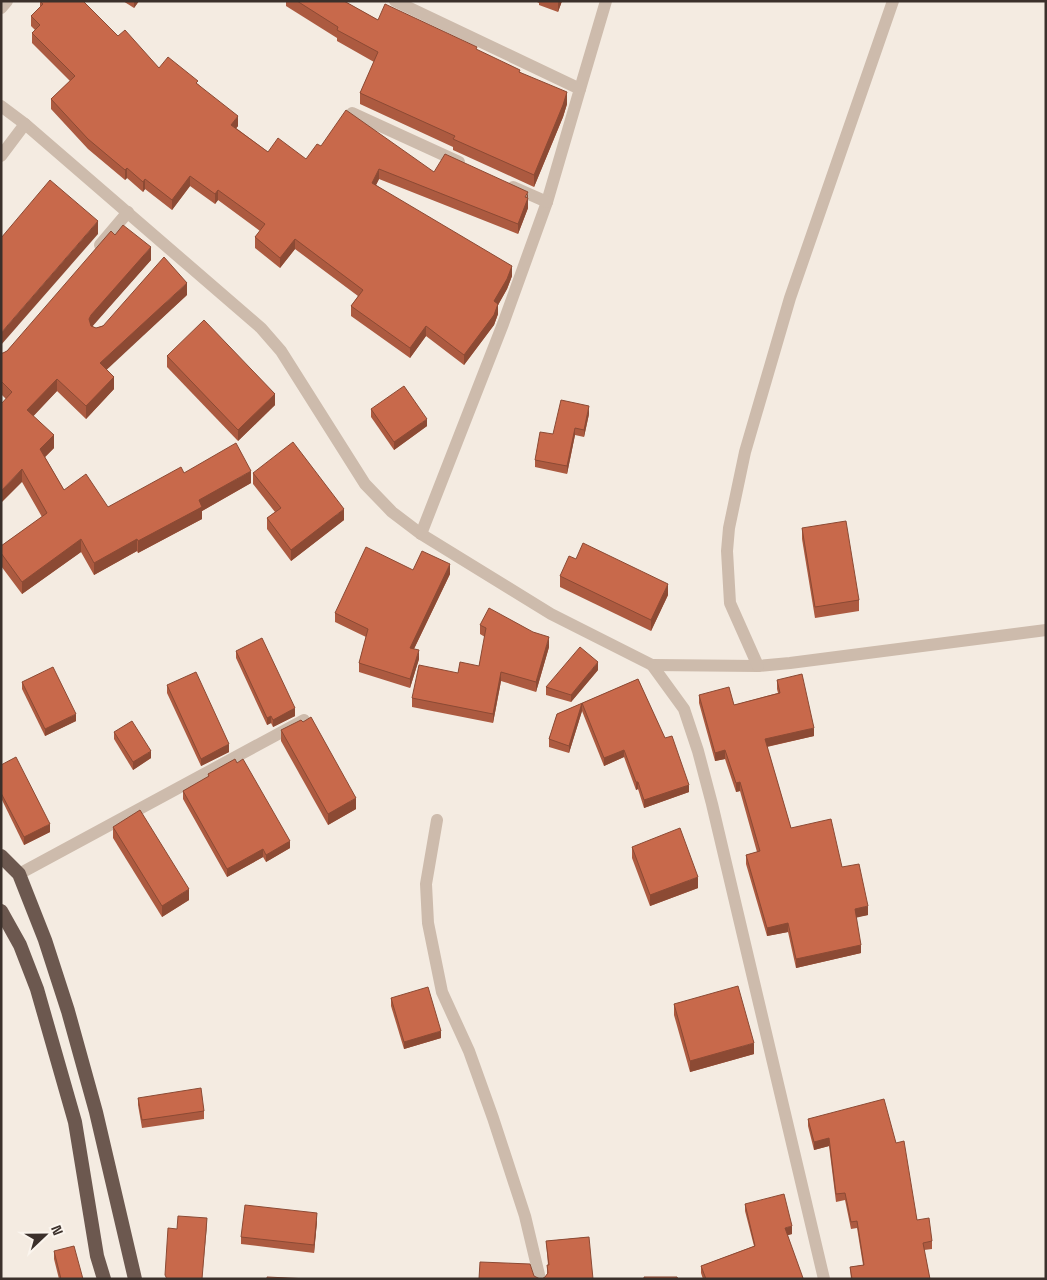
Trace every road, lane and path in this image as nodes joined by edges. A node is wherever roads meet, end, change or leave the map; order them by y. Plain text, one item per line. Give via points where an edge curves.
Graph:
1 (7, 1) edge
2 (395, 1) edge
3 (606, 1) edge
4 (893, 1) edge
5 (1, 8) edge
6 (580, 89) junction
7 (1, 106) edge
8 (352, 113) edge
9 (26, 124) junction
10 (1, 156) edge
11 (468, 166) edge
12 (503, 182) edge
13 (547, 202) junction
14 (128, 212) junction
15 (90, 256) edge
16 (421, 534) junction
17 (1046, 630) edge
18 (652, 665) junction
19 (758, 666) junction
20 (304, 720) edge
21 (438, 820) dead end
22 (1, 856) edge
23 (19, 874) junction
24 (1, 911) edge
25 (104, 1279) edge
26 (135, 1279) edge
27 (540, 1279) edge
28 (824, 1279) edge

1 - 5 street
2 - 6 street
3 - 6 street
4 - 19 street via 790,298 745,452 729,528 730,603
6 - 13 street
7 - 9 street
8 - 11 street
9 - 10 street
9 - 14 street
12 - 13 street
13 - 16 street
14 - 15 street
14 - 16 street via 168,254 261,328 281,351 366,484 392,512
16 - 18 street via 551,614
17 - 19 street
18 - 19 street
18 - 28 street via 684,709 698,751
20 - 23 street
21 - 27 street via 426,884 428,923 442,992 469,1051 493,1118 525,1216
22 - 23 highway
23 - 26 highway via 68,1011 96,1112
24 - 25 highway via 20,945 37,989 75,1122 97,1256

